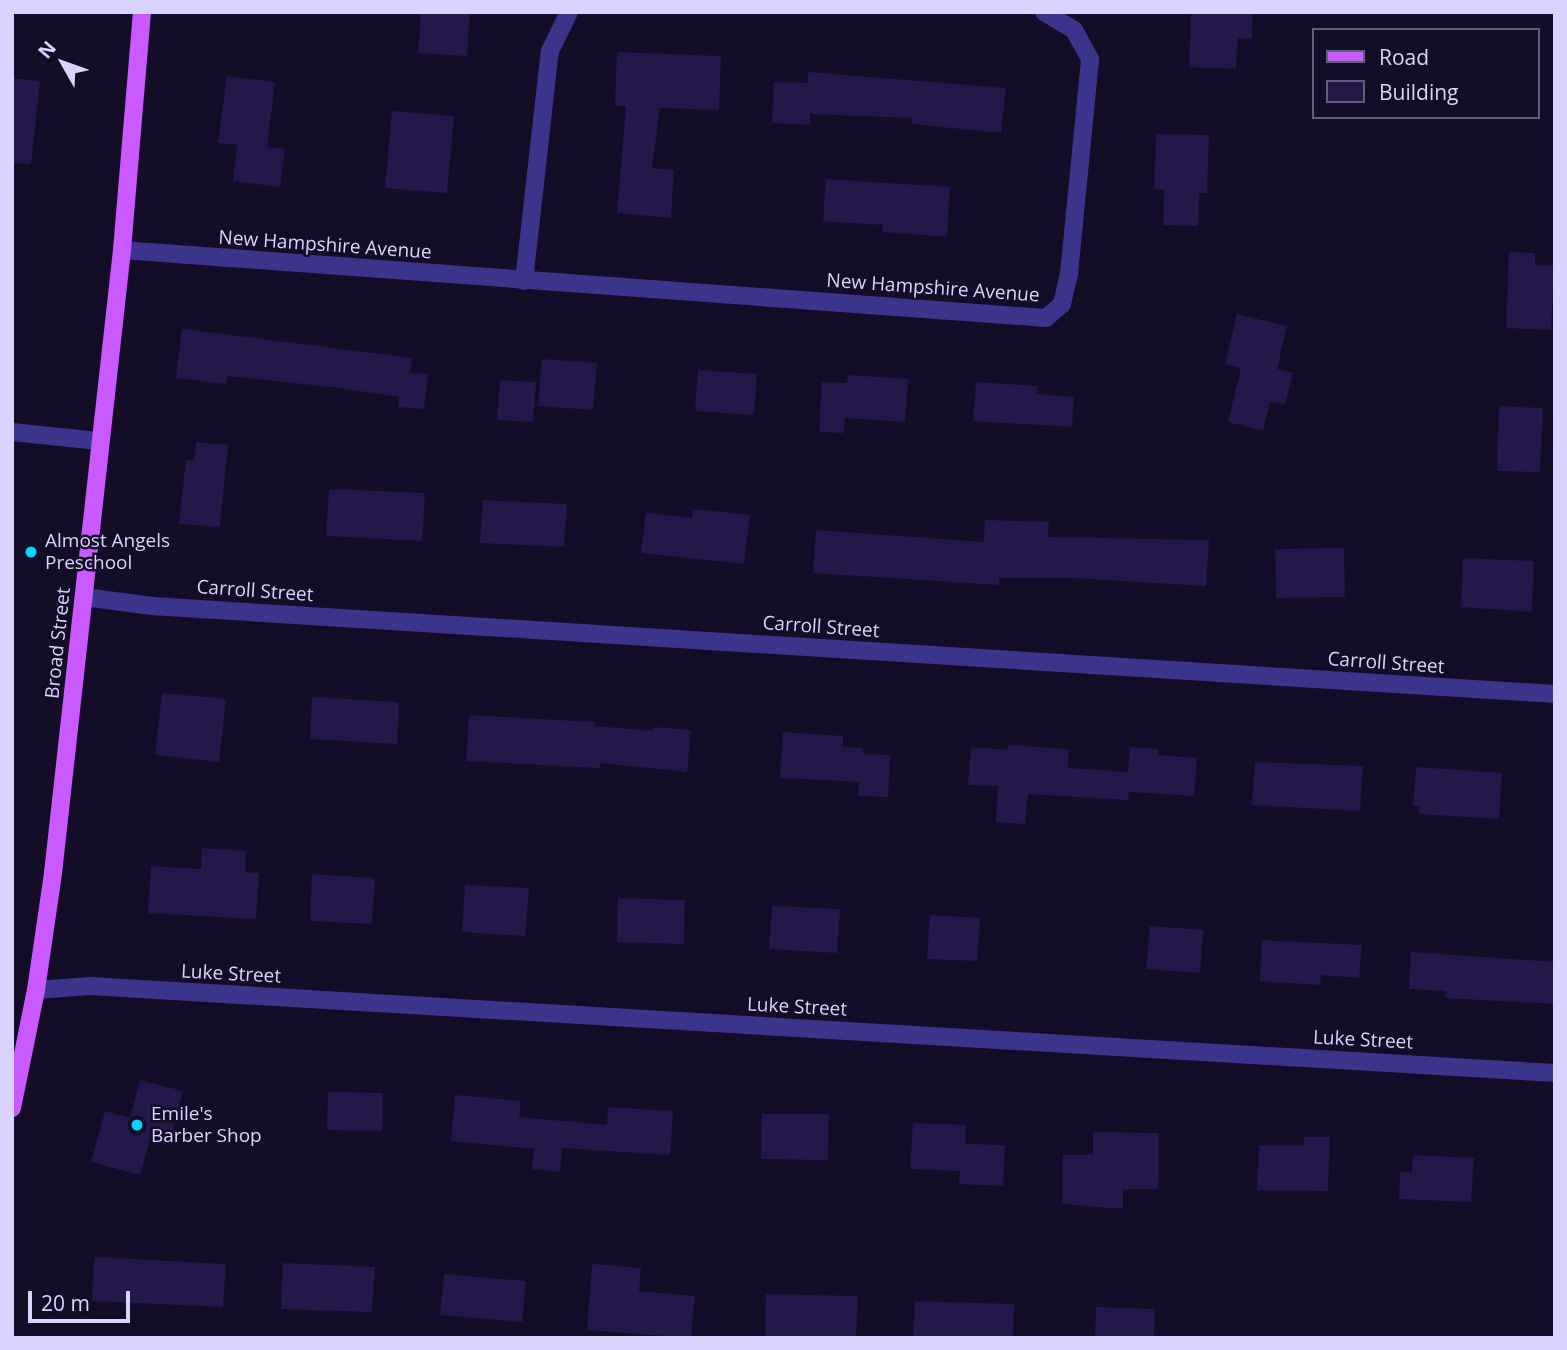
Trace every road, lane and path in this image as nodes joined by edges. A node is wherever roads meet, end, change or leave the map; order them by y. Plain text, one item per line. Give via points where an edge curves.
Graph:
1 (142, 12) edge
2 (569, 12) edge
3 (1044, 12) edge
4 (122, 250) junction
5 (524, 281) junction
6 (12, 432) edge
7 (99, 441) junction
8 (84, 597) junction
9 (1555, 694) edge
10 (36, 990) junction
11 (1555, 1073) edge
12 (12, 1108) edge

1 - 4 main road, Broad Street
2 - 5 street via 550,51
3 - 5 street, New Hampshire Avenue via 1074,30 1090,59 1069,274 1062,304 1046,318
4 - 5 street, New Hampshire Avenue
4 - 7 main road, Broad Street
6 - 7 street
7 - 8 main road, Broad Street
8 - 9 street, Carroll Street via 152,606
8 - 10 main road, Broad Street
10 - 11 street, Luke Street via 90,986
10 - 12 main road, Broad Street

